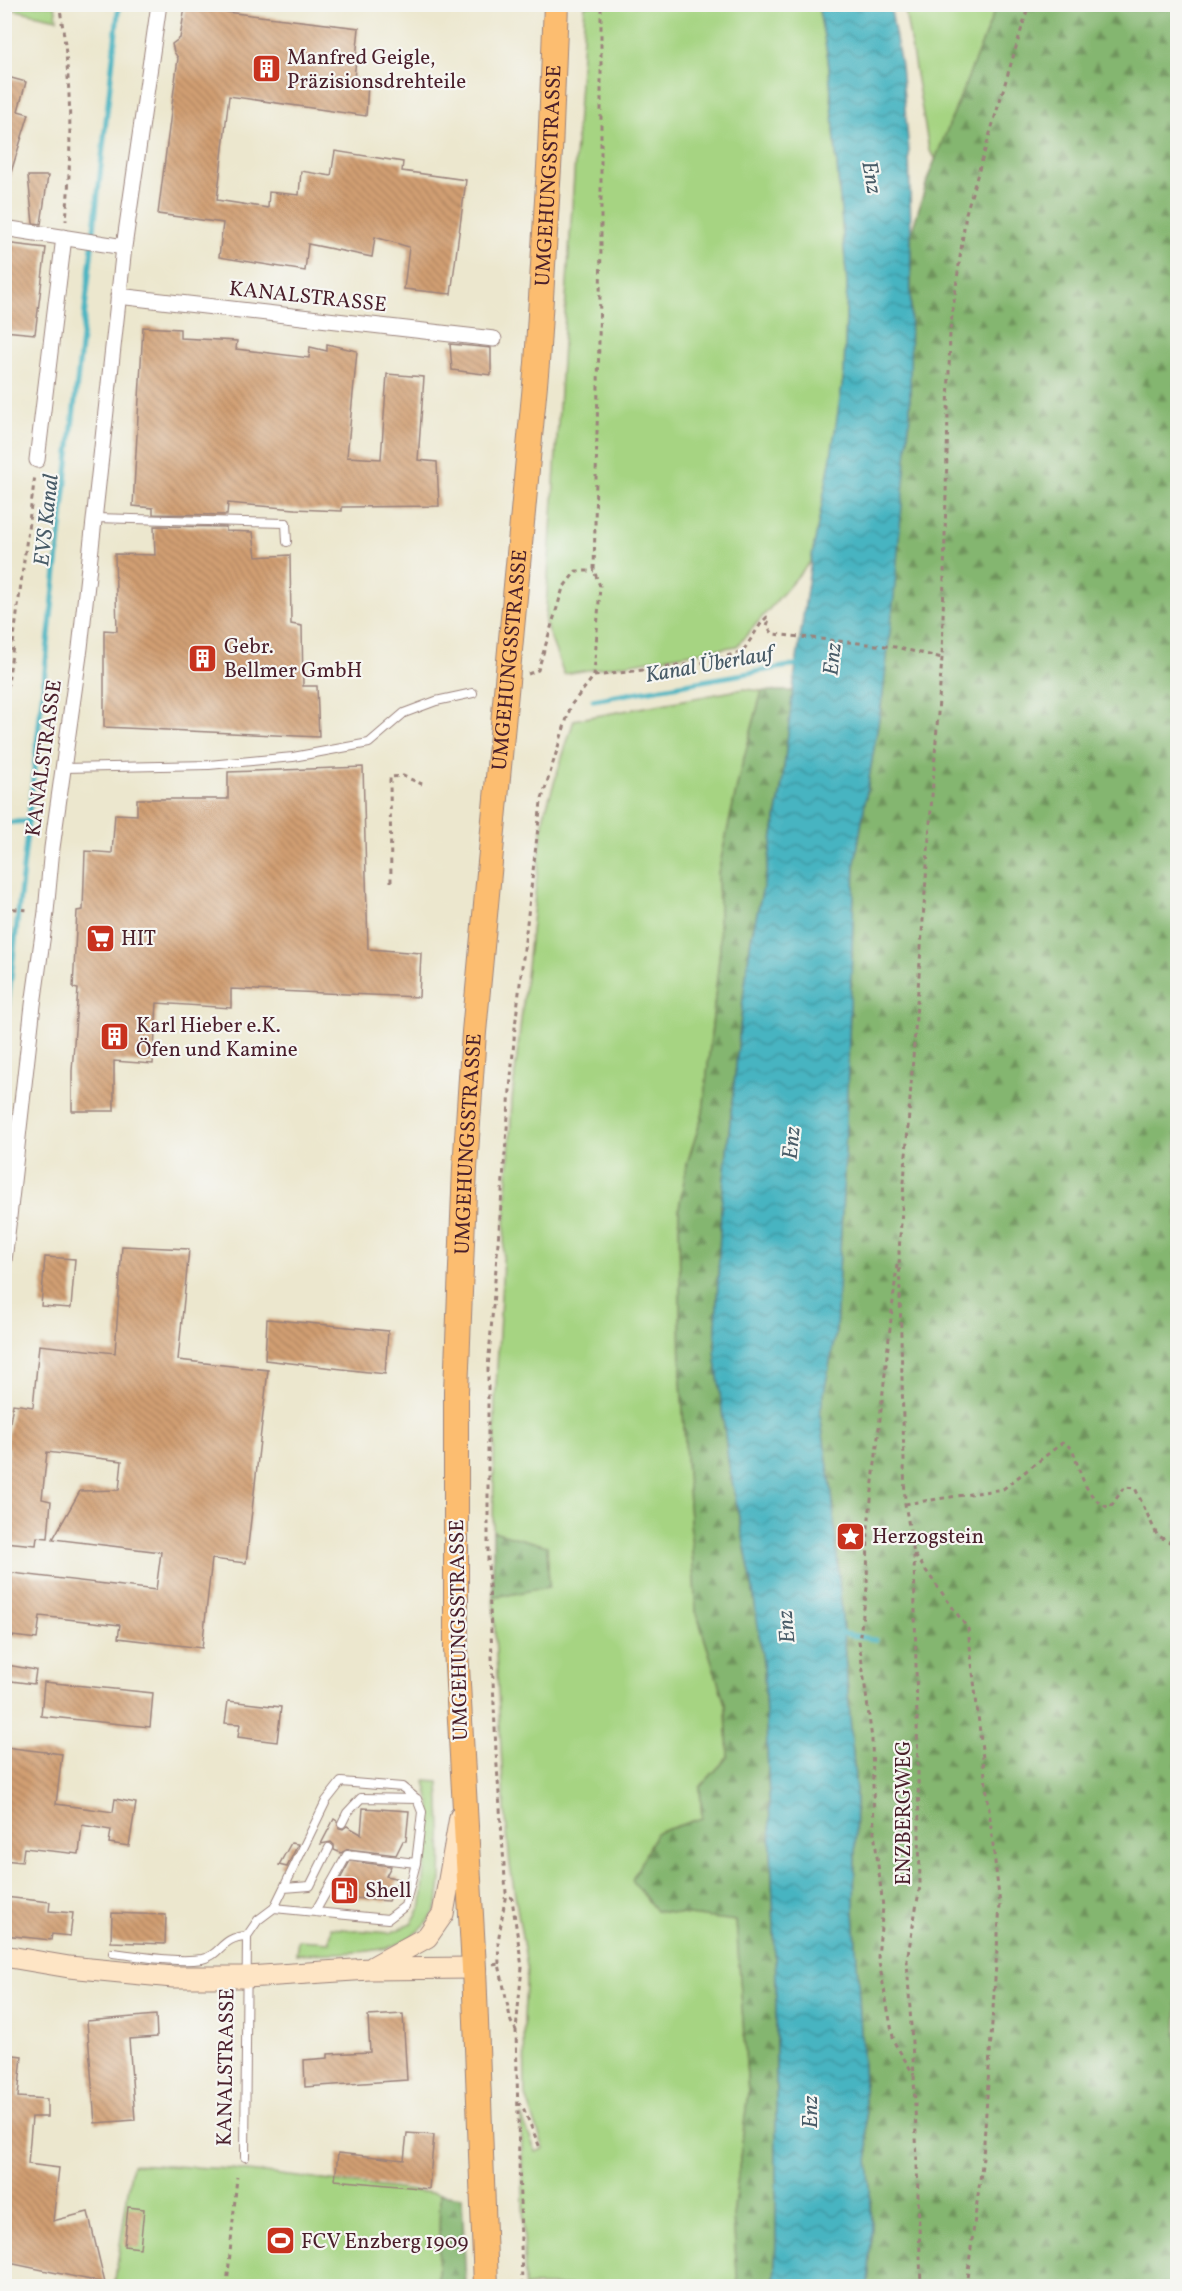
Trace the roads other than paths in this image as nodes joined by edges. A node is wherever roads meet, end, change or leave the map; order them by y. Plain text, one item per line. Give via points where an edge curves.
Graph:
1 (159, 4) edge
2 (556, 4) edge
3 (4, 228) edge
4 (68, 238) junction
5 (120, 246) junction
6 (118, 296) junction
7 (494, 339) dead end
8 (37, 460) road end
9 (94, 518) junction
10 (287, 542) dead end
11 (473, 693) dead end
12 (64, 768) junction
13 (4, 1261) edge
14 (417, 1799) junction
15 (463, 1799) junction
16 (342, 1823) dead end
17 (329, 1848) dead end
18 (416, 1863) junction
19 (284, 1888) junction
20 (274, 1908) junction
21 (315, 1912) junction
22 (246, 1936) junction
23 (113, 1953) dead end
24 (4, 1956) edge
25 (474, 1968) junction
26 (369, 1969) junction
27 (247, 1977) junction
28 (245, 2157) dead end
29 (486, 2286) edge

1 - 5 street, KANALSTRASSE
2 - 15 main road, UMGEHUNGSSTRASSE via 536,375 483,932 464,1178 455,1500
3 - 4 street
4 - 5 street
4 - 8 street
5 - 6 street, KANALSTRASSE
6 - 7 street, KANALSTRASSE
6 - 9 street, KANALSTRASSE
9 - 10 lane via 286,523
9 - 12 street, KANALSTRASSE
11 - 12 lane via 404,713 369,743 315,753 209,765
12 - 13 street, KANALSTRASSE
14 - 16 lane via 361,1798
14 - 18 lane via 422,1812
14 - 19 lane via 402,1787 341,1782 326,1801
15 - 25 main road, UMGEHUNGSSTRASSE
15 - 26 main road via 442,1914 427,1938
17 - 19 lane via 310,1886
18 - 21 lane via 347,1855
18 - 21 lane via 405,1906 388,1919
19 - 20 lane
20 - 21 lane
20 - 22 lane
22 - 23 lane via 225,1941 215,1954 204,1959
22 - 27 lane, KANALSTRASSE
24 - 27 main road via 119,1973
25 - 26 main road
25 - 29 main road, UMGEHUNGSSTRASSE
26 - 27 main road
27 - 28 lane, KANALSTRASSE

